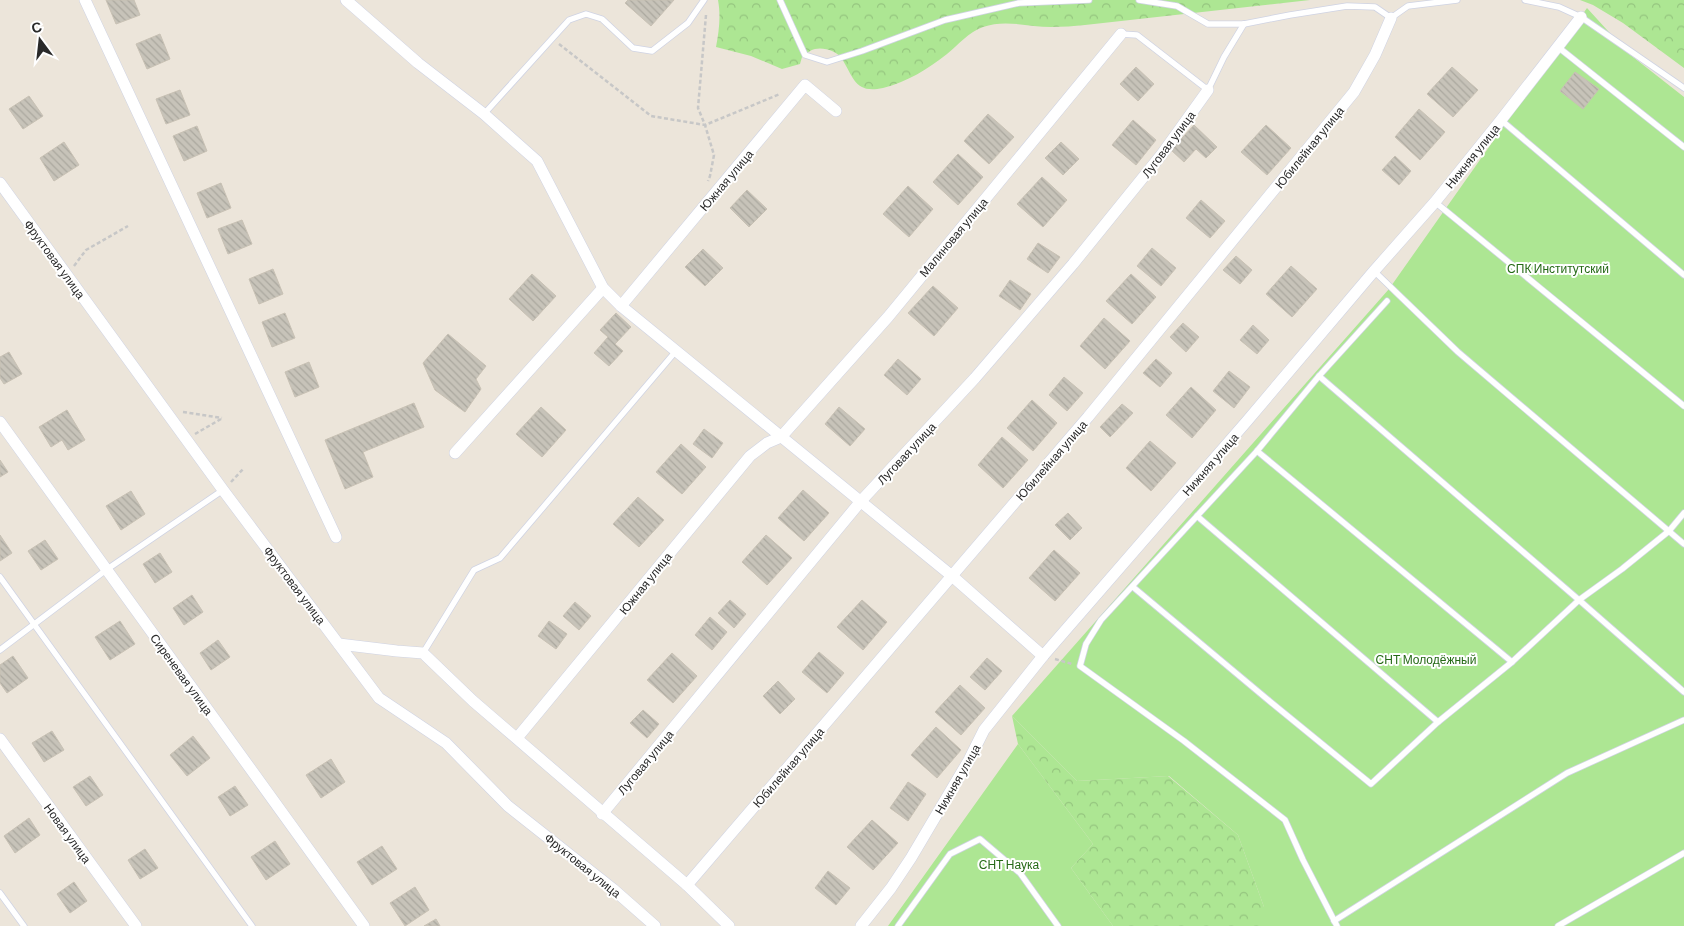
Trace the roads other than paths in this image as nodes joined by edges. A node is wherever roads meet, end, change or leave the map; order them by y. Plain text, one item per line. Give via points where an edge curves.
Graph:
1 (86, 0) edge
2 (346, 0) edge
3 (704, 0) edge
4 (780, 0) edge
5 (1089, 0) edge
6 (1139, 0) edge
7 (1457, 0) edge
8 (1525, 0) edge
9 (1581, 17) junction
10 (1391, 18) junction
11 (1244, 24) junction
12 (1121, 34) joint
13 (1558, 47) junction
14 (1684, 88) edge
15 (1208, 90) junction
16 (836, 111) dead end
17 (484, 114) junction
18 (1501, 120) junction
19 (1684, 147) edge
20 (0, 183) edge
21 (1435, 202) junction
22 (1374, 271) junction
23 (1684, 275) edge
24 (602, 288) junction
25 (1387, 301) dead end
26 (620, 306) junction
27 (676, 351) junction
28 (1318, 376) junction
29 (1684, 406) edge
30 (0, 422) edge
31 (782, 437) junction
32 (1257, 452) junction
33 (455, 454) dead end
34 (223, 490) junction
35 (861, 501) junction
36 (1684, 513) edge
37 (1197, 516) junction
38 (1669, 531) junction
39 (336, 537) dead end
40 (1684, 544) edge
41 (106, 570) junction
42 (952, 576) junction
43 (0, 577) edge
44 (1133, 587) junction
45 (1579, 600) junction
46 (34, 624) junction
47 (339, 644) junction
48 (0, 650) edge
49 (423, 653) junction
50 (1043, 656) junction
51 (1512, 662) junction
52 (1684, 692) edge
53 (1684, 720) edge
54 (1438, 722) junction
55 (517, 738) junction
56 (0, 739) edge
57 (602, 814) junction
58 (1684, 853) edge
59 (687, 885) junction
60 (0, 893) edge
61 (1336, 923) edge
62 (24, 926) edge
63 (136, 926) edge
64 (252, 926) edge
65 (364, 926) edge
66 (654, 926) edge
67 (729, 926) edge
68 (861, 926) edge
69 (898, 926) edge
70 (1058, 926) edge
71 (1558, 926) edge

1 - 39 street
2 - 17 street via 418,63
3 - 17 lane via 688,23 652,51 633,48 602,19 586,14 569,20
4 - 5 lane via 805,55 827,62 945,20 1020,3
6 - 11 lane via 1177,6 1208,24
7 - 10 lane via 1408,6
8 - 9 lane via 1559,7
9 - 13 street, Нижняя улица
9 - 14 lane
10 - 11 lane via 1376,7 1347,6
10 - 42 street, Юбилейная улица via 1354,92 1094,409
11 - 15 lane
12 - 15 lane via 1137,36
12 - 31 street, Малиновая улица via 888,317
13 - 18 street, Нижняя улица
13 - 19 lane
15 - 35 street, Луговая улица via 1162,154 1073,264 975,378
16 - 26 street, Южная улица via 805,85
17 - 24 street via 537,161
18 - 21 street, Нижняя улица
18 - 23 lane
20 - 34 street, Фруктовая улица
21 - 22 street, Нижняя улица
21 - 29 lane
22 - 38 lane via 1458,352
22 - 50 street, Нижняя улица
24 - 26 street
24 - 33 street
25 - 28 lane
26 - 27 street
27 - 31 street
27 - 49 lane via 500,558 474,570
28 - 32 lane
28 - 45 lane
30 - 41 street, Сиреневая улица
31 - 35 street
31 - 55 street, Южная улица via 750,456
32 - 37 lane
32 - 51 lane
34 - 41 lane
34 - 47 street, Фруктовая улица
35 - 42 street
35 - 57 street, Луговая улица
36 - 38 lane
37 - 44 lane
37 - 54 lane
38 - 40 lane
38 - 45 lane
41 - 46 lane
41 - 65 street, Сиреневая улица
42 - 50 street
42 - 59 street, Юбилейная улица
43 - 46 lane
44 - 54 lane via 1371,784
44 - 61 lane via 1101,620 1086,644 1080,666 1184,741 1284,820
45 - 51 lane
45 - 52 lane
46 - 48 lane
46 - 64 lane
47 - 49 street
47 - 66 street, Фруктовая улица via 379,698 446,743 508,806 613,889
49 - 55 street via 472,701
50 - 68 street, Нижняя улица via 984,730 911,858
51 - 54 lane
53 - 61 lane via 1567,773
55 - 57 street
56 - 63 street, Новая улица
57 - 59 street
58 - 71 lane
59 - 67 street
60 - 62 lane
69 - 70 lane via 950,854 980,839 1020,873

